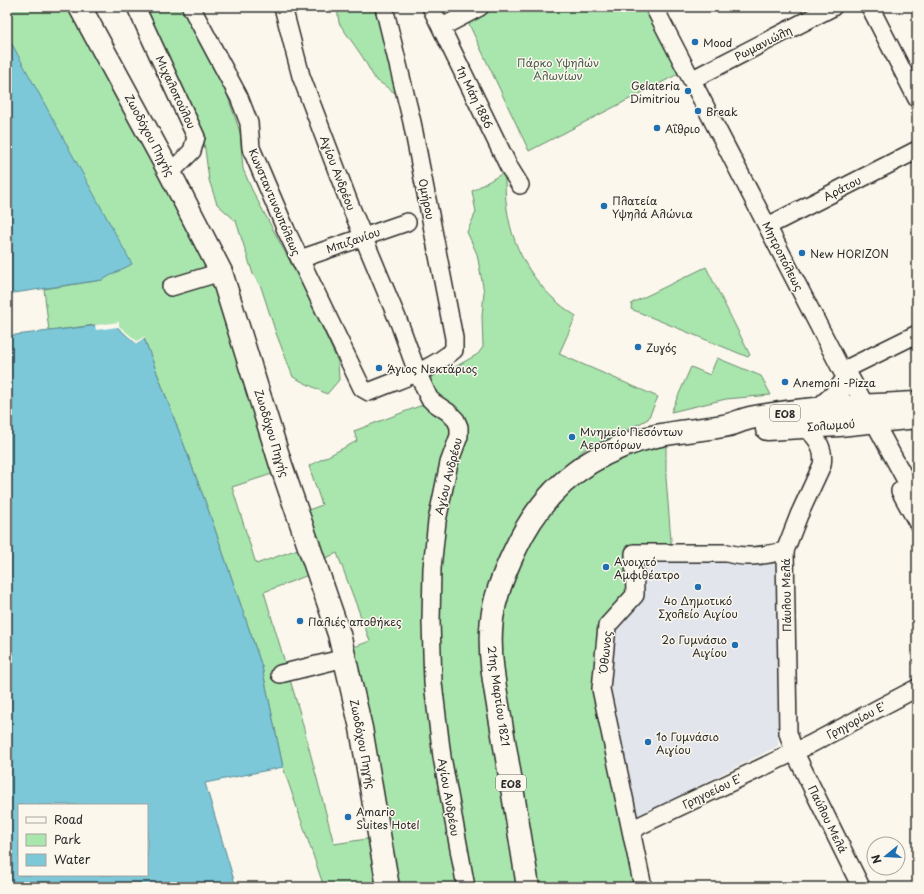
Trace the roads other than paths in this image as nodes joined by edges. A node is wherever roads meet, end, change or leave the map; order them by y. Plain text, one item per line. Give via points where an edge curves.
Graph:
1 (80, 7) edge
2 (136, 7) edge
3 (191, 7) edge
4 (283, 7) edge
5 (384, 7) edge
6 (431, 7) edge
7 (480, 7) edge
8 (654, 7) edge
9 (833, 7) edge
10 (870, 7) edge
11 (442, 27) junction
12 (692, 79) junction
13 (917, 99) edge
14 (917, 150) edge
15 (170, 173) junction
16 (520, 185) dead end
17 (407, 222) dead end
18 (768, 226) junction
19 (364, 236) junction
20 (300, 259) junction
21 (221, 272) junction
22 (171, 287) dead end
23 (917, 334) edge
24 (417, 372) junction
25 (843, 377) junction
26 (917, 403) edge
27 (820, 409) junction
28 (865, 414) junction
29 (917, 418) edge
30 (724, 426) junction
31 (805, 427) junction
32 (917, 501) edge
33 (917, 522) edge
34 (785, 551) junction
35 (345, 658) junction
36 (280, 674) dead end
37 (917, 688) edge
38 (794, 751) junction
39 (630, 825) junction
40 (388, 887) edge
41 (466, 887) edge
42 (528, 887) edge
43 (643, 887) edge
44 (861, 887) edge

1 - 15 main road, Ζωοδόχου Πηγής
2 - 15 street, Μιχαλοπούλου via 196,137 192,151
3 - 20 street, Κωνσταντινουπόλεως via 239,97 249,123 251,148
4 - 19 street, Αγίου Ανδρέου via 301,76
5 - 24 street, Ομήρου via 412,122 454,338 454,350 445,358
6 - 11 street, 1η Μάη 1886
7 - 11 street
8 - 12 street, Μητροπόλεως
9 - 12 street, Ρωμανιώλη
10 - 13 street
11 - 16 street, 1η Μάη 1886
12 - 18 street, Μητροπόλεως
14 - 18 street, Αράτου
15 - 21 main road, Ζωοδόχου Πηγής
17 - 19 street, Μπιζανίου
18 - 25 street, Μητροπόλεως
19 - 20 street, Μπιζανίου
19 - 24 street, Αγίου Ανδρέου
20 - 24 street, Κωνσταντινουπόλεως via 362,388 369,392
21 - 22 street
21 - 35 main road, Ζωοδόχου Πηγής
23 - 25 street
24 - 41 street, Αγίου Ανδρέου via 433,402 448,412 459,427 459,436 449,463 437,521 432,568 431,622 433,683 442,757
25 - 27 main road via 835,396
25 - 28 street, Μητροπόλεως via 850,377
26 - 28 main road, Σολωμού / ΕΟ8
27 - 28 main road, Σολωμού / ΕΟ8
27 - 30 main road, Σολωμού / ΕΟ8 via 749,418
28 - 29 main road, Σολωμού / ΕΟ8
28 - 31 main road, Σολωμού / ΕΟ8
28 - 32 street, Μητροπόλεως
28 - 33 street, Μητροπόλεως
30 - 31 main road, Σολωμού / ΕΟ8 via 752,430
30 - 42 main road, 21ης Μαρτίου 1821 / ΕΟ8 via 656,436 629,444 590,461 564,481 540,508 519,540 504,573 492,613 491,651
31 - 34 street, Πάυλου Μελά via 819,442 823,457 822,465
34 - 38 street, Πάυλου Μελά via 788,733
34 - 39 street, Όθωνος via 751,556 727,552 634,552 635,595 607,626 601,689
35 - 36 street
35 - 40 main road, Ζωοδόχου Πηγής via 361,728
37 - 38 street, Γρηγορίου Ε'
38 - 39 street, Γρηγοείου Ε' via 639,826
38 - 44 street, Παύλου Μελά
39 - 43 street, Όθωνος

